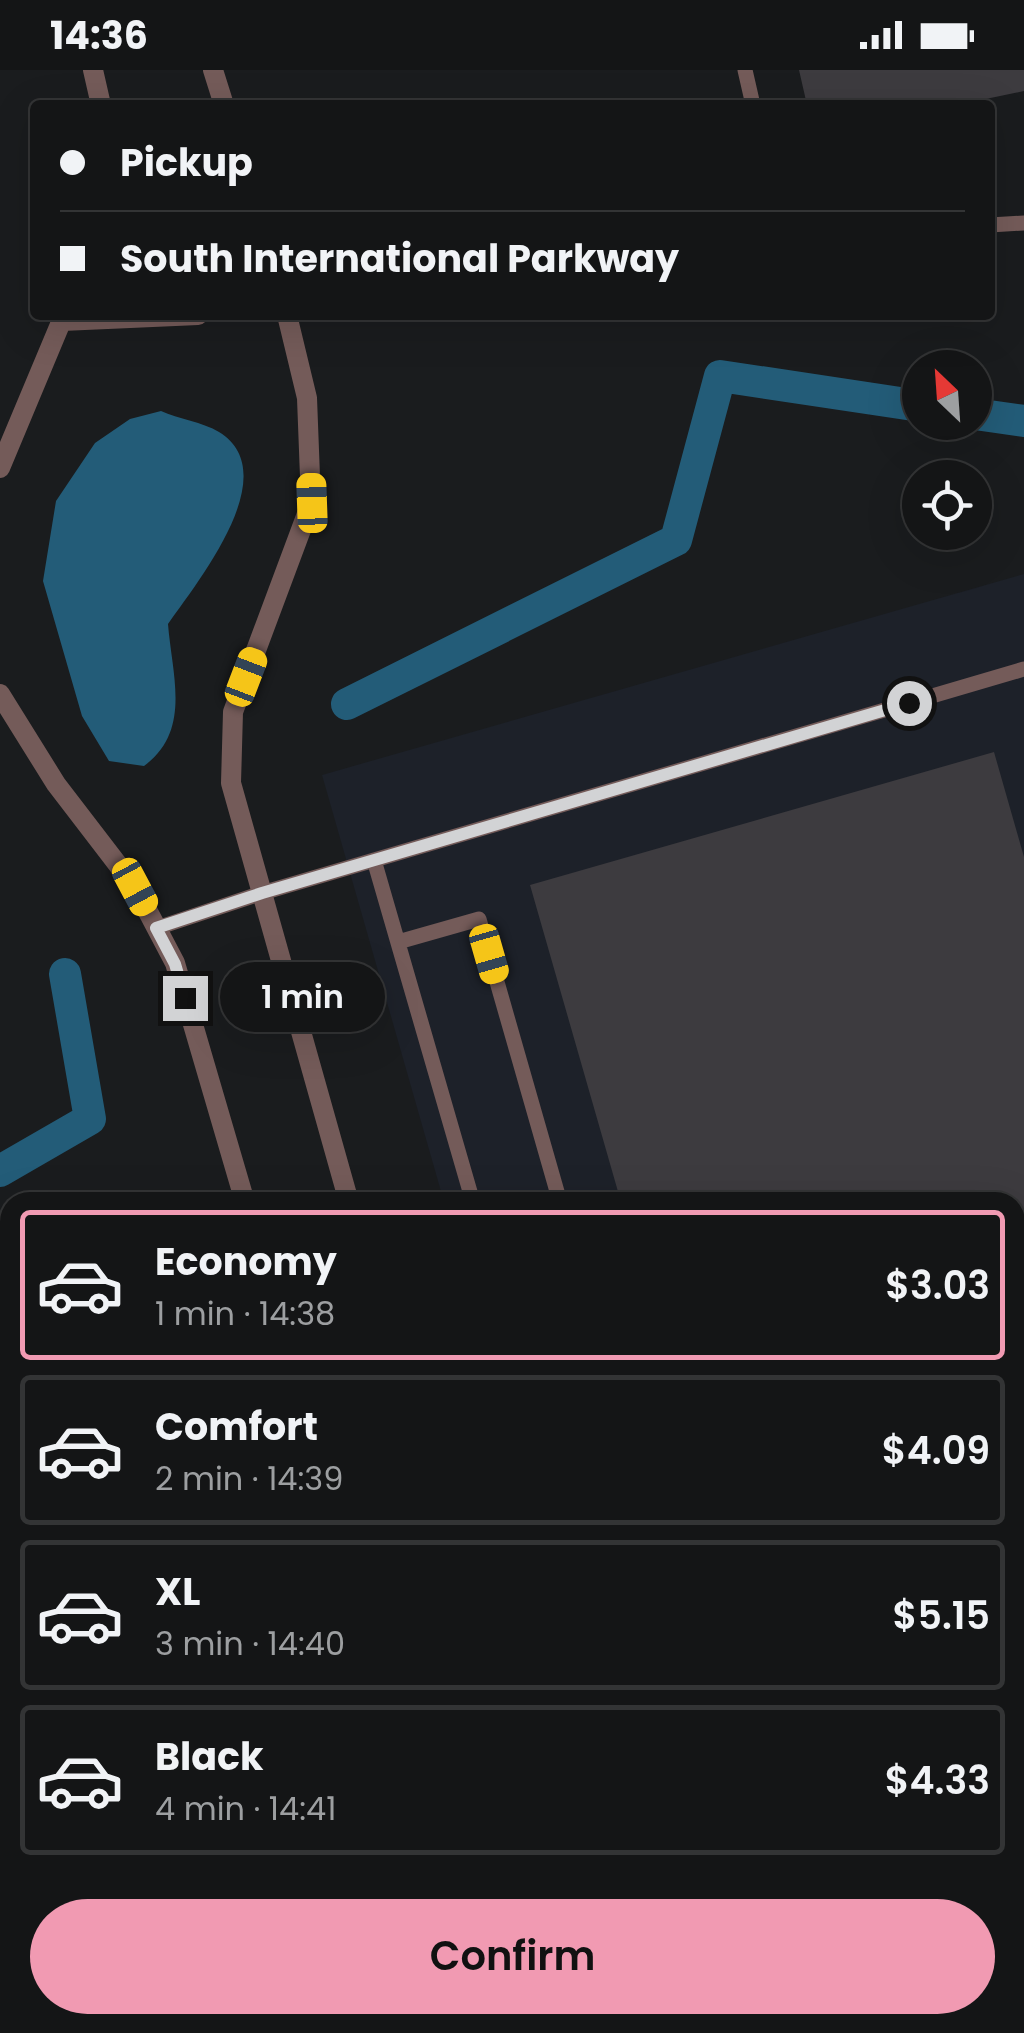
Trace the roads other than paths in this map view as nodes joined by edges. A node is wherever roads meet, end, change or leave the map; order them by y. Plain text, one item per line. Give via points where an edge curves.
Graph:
1 (93, 70) edge
2 (213, 70) edge
3 (745, 70) edge
4 (101, 100) edge
5 (222, 100) edge
6 (751, 100) edge
7 (1024, 223) edge
8 (995, 225) edge
9 (62, 320) edge
10 (288, 320) edge
11 (0, 468) edge
12 (1024, 669) edge
13 (0, 694) edge
14 (374, 860) junction
15 (262, 893) junction
16 (156, 928) junction
17 (398, 942) junction
18 (242, 1192) edge
19 (347, 1192) edge
20 (470, 1192) edge
21 (557, 1192) edge

1 - 4 street
2 - 5 street
3 - 6 lane
7 - 8 lane
9 - 11 street
10 - 15 street via 308,398 312,503 233,712 231,783
12 - 14 lane
13 - 16 street via 56,784 135,887
14 - 15 lane
14 - 17 lane
15 - 16 lane
15 - 19 street
16 - 18 street via 175,964
17 - 20 lane
17 - 21 lane via 479,918

